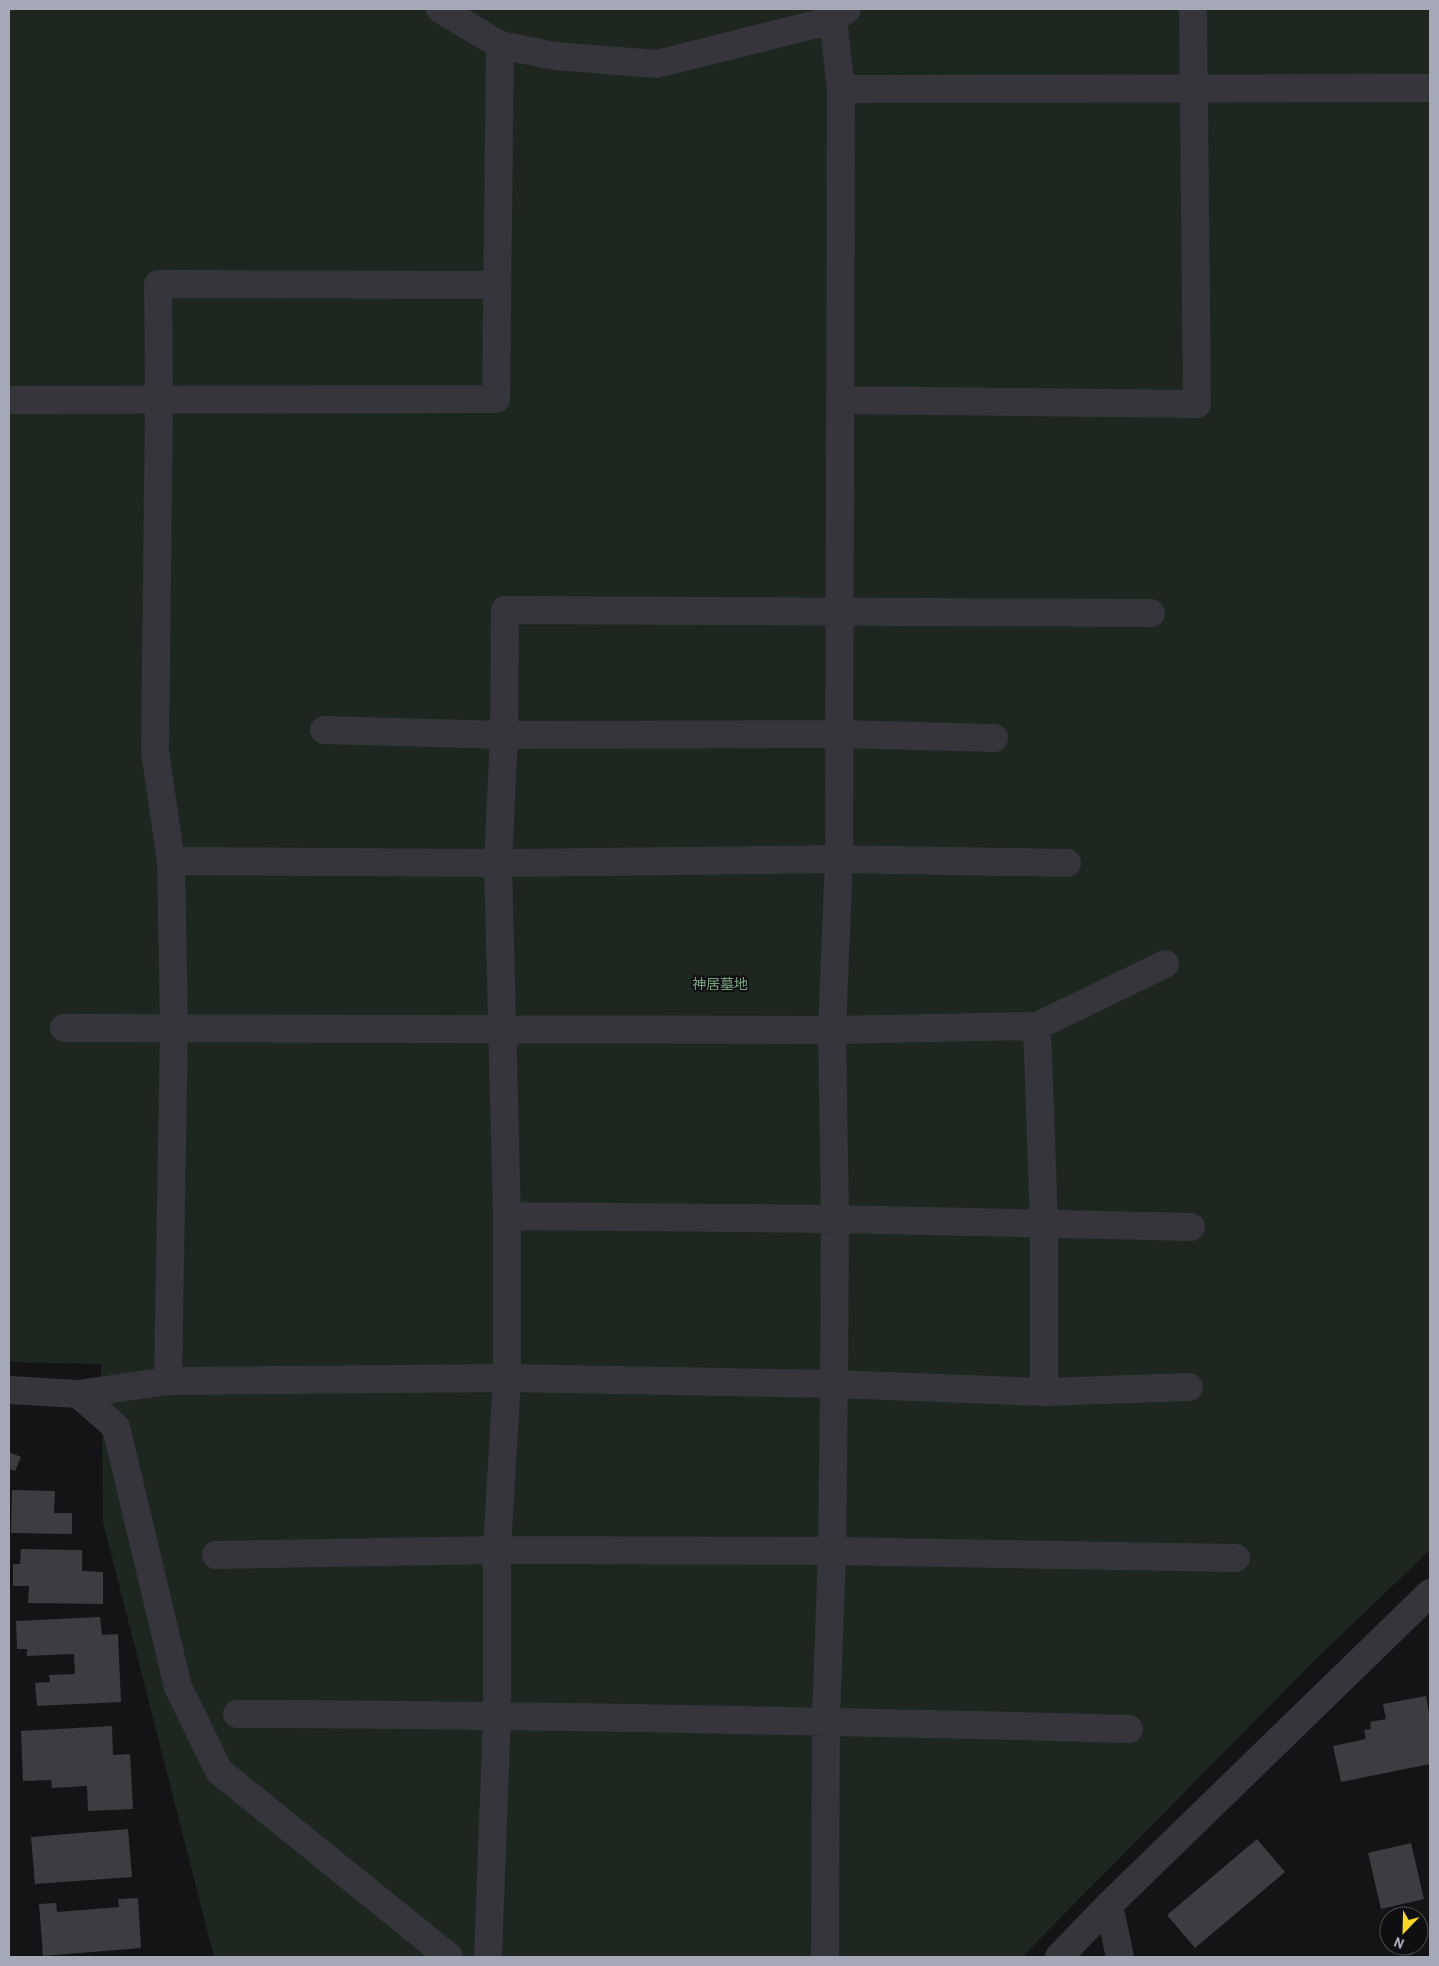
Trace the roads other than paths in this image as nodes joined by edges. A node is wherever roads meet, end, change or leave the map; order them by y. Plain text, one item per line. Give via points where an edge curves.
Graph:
1 (440, 9) edge
2 (1193, 9) edge
3 (840, 14) edge
4 (500, 45) junction
5 (1193, 88) junction
6 (1430, 88) edge
7 (841, 89) junction
8 (498, 285) junction
9 (9, 400) edge
10 (159, 400) junction
11 (840, 400) junction
12 (839, 612) junction
13 (1151, 613) dead end
14 (324, 730) dead end
15 (840, 734) junction
16 (504, 735) junction
17 (994, 738) dead end
18 (839, 859) junction
19 (171, 861) junction
20 (498, 863) junction
21 (1067, 863) dead end
22 (1165, 964) dead end
23 (1037, 1026) junction
24 (174, 1027) junction
25 (64, 1028) dead end
26 (502, 1028) junction
27 (832, 1030) junction
28 (507, 1216) junction
29 (835, 1219) junction
30 (1044, 1224) junction
31 (1191, 1227) dead end
32 (507, 1378) junction
33 (168, 1381) junction
34 (834, 1384) junction
35 (1189, 1387) dead end
36 (9, 1390) edge
37 (1044, 1392) junction
38 (78, 1394) junction
39 (497, 1550) junction
40 (832, 1551) junction
41 (216, 1555) dead end
42 (1236, 1558) dead end
43 (1430, 1593) edge
44 (237, 1714) dead end
45 (497, 1715) junction
46 (826, 1720) junction
47 (1129, 1729) dead end
48 (1109, 1905) junction
49 (449, 1957) edge
50 (488, 1957) edge
51 (825, 1957) edge
52 (1059, 1957) edge
53 (1120, 1957) edge

1 - 4 street
2 - 5 street
3 - 4 street via 658,64 555,56
3 - 7 street
4 - 8 street
5 - 6 street
5 - 7 street
5 - 11 street via 1197,404
7 - 11 street
8 - 10 street via 496,399
8 - 10 street via 158,284
9 - 10 street
10 - 19 street via 155,751
11 - 12 street
12 - 13 street
12 - 15 street
12 - 16 street via 505,610
14 - 16 street
15 - 16 street
15 - 17 street
15 - 18 street
16 - 20 street
18 - 20 street
18 - 21 street
18 - 27 street
19 - 20 street
19 - 24 street
20 - 26 street
22 - 23 street
23 - 27 street
23 - 30 street
24 - 25 street
24 - 26 street
24 - 33 street
26 - 27 street
26 - 28 street
27 - 29 street
28 - 29 street
28 - 32 street
29 - 30 street
29 - 34 street
30 - 31 street
30 - 37 street
32 - 33 street
32 - 34 street
32 - 39 street
33 - 38 street
34 - 37 street
34 - 40 street
35 - 37 street
36 - 38 street
38 - 49 street via 116,1427 178,1687 220,1771
39 - 40 street
39 - 41 street
39 - 45 street
40 - 42 street
40 - 46 street
43 - 48 street
44 - 45 street
45 - 46 street
45 - 50 street
46 - 47 street
46 - 51 street
48 - 52 street
48 - 53 street

